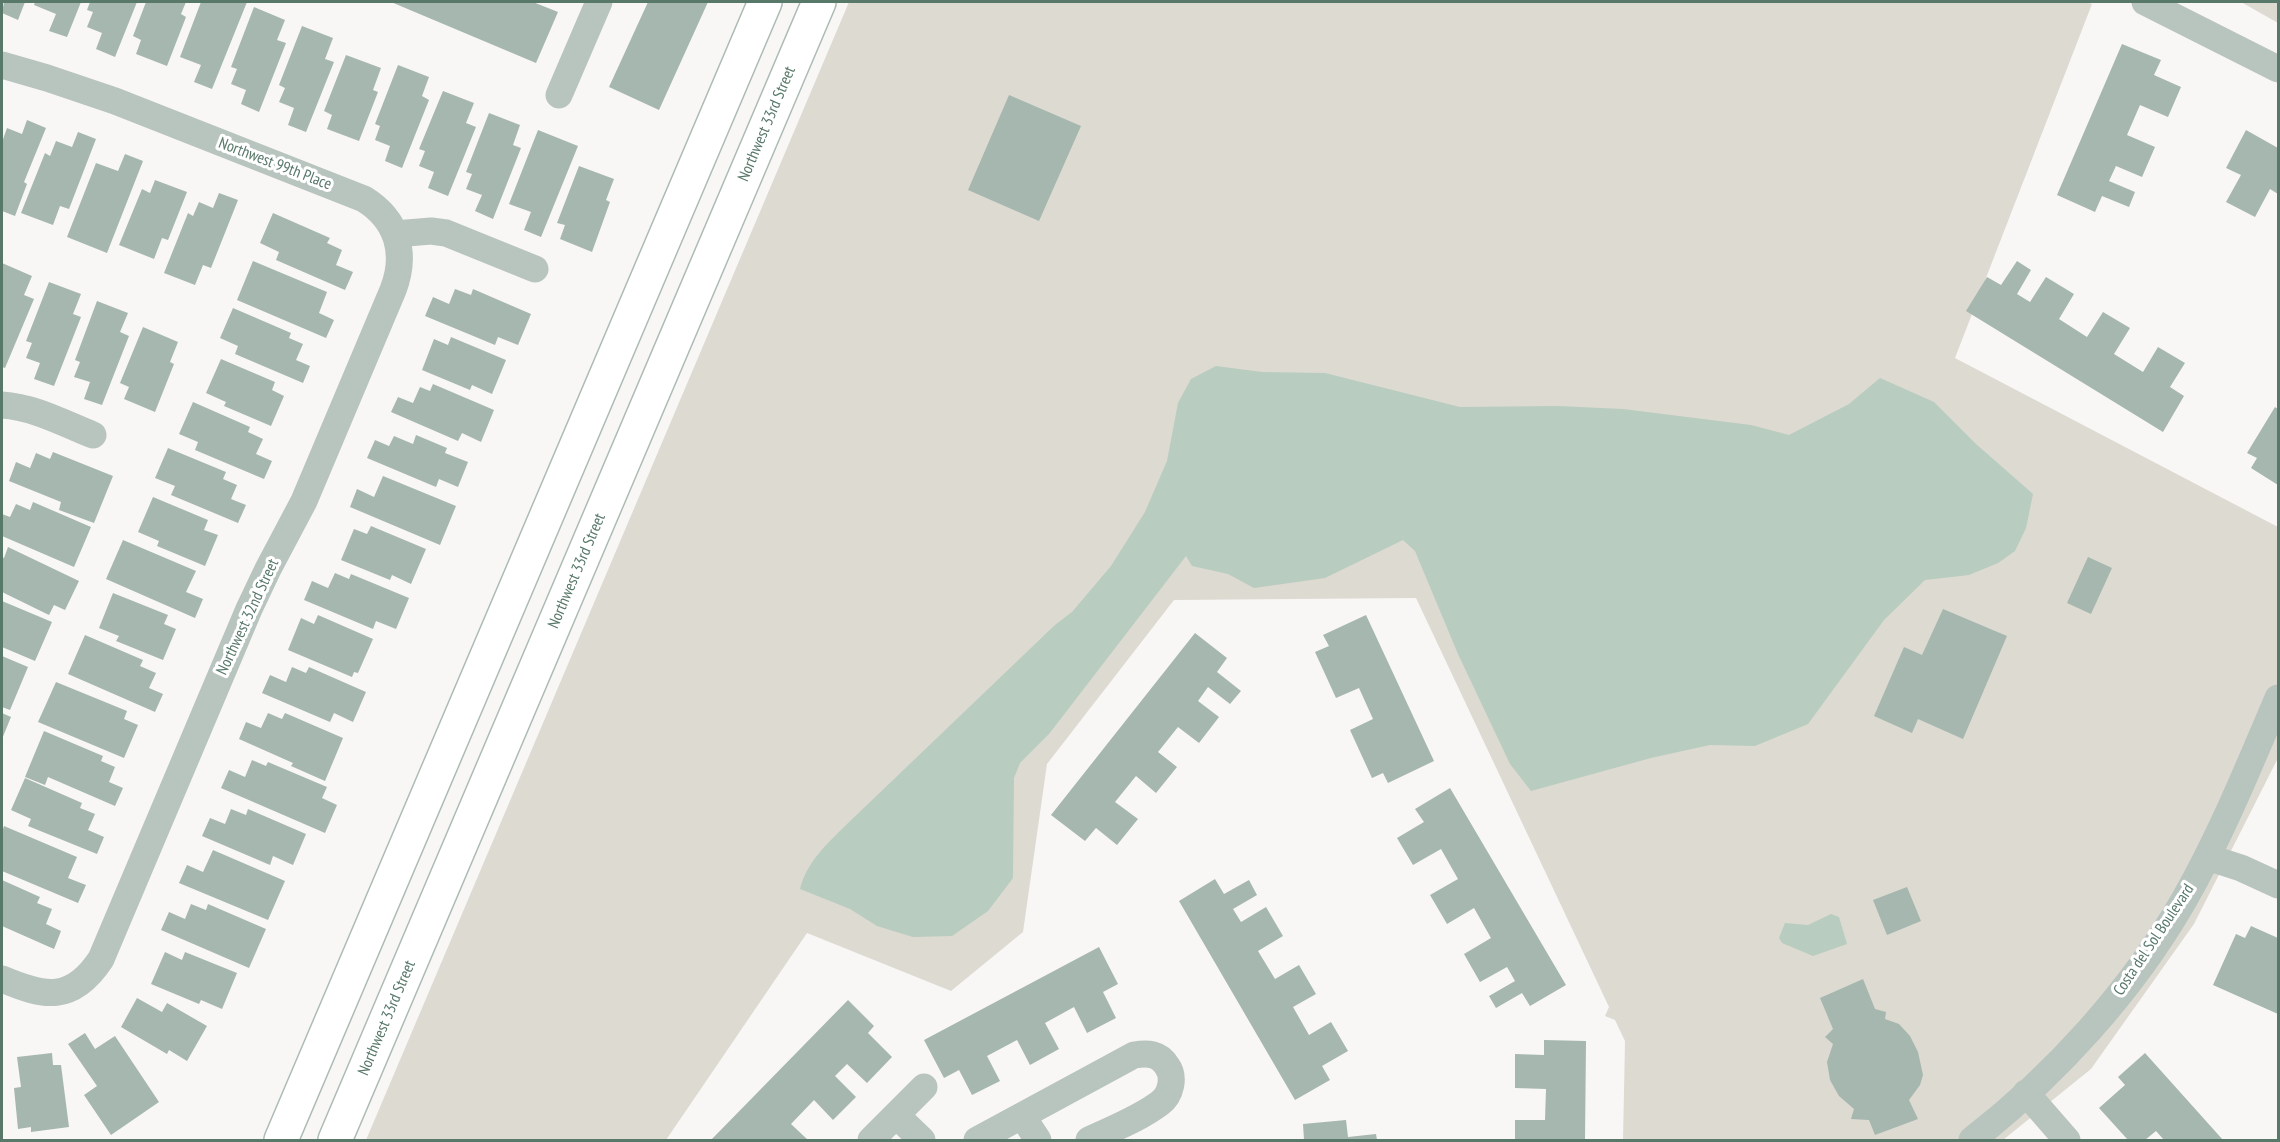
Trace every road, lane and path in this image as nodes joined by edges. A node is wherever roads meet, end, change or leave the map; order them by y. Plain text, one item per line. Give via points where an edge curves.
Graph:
1 (599, 2) edge
2 (765, 2) edge
3 (819, 2) edge
4 (2145, 2) edge
5 (2, 65) edge
6 (2278, 69) edge
7 (560, 95) dead end
8 (394, 234) junction
9 (535, 269) dead end
10 (2, 405) edge
11 (93, 435) dead end
12 (2278, 698) edge
13 (2207, 857) junction
14 (2278, 885) edge
15 (2, 979) edge
16 (924, 1087) dead end
17 (2026, 1093) junction
18 (896, 1115) junction
19 (1023, 1117) junction
20 (281, 1140) edge
21 (335, 1140) edge
22 (871, 1140) edge
23 (922, 1140) edge
24 (977, 1140) edge
25 (1038, 1140) edge
26 (1089, 1140) edge
27 (1972, 1140) edge
28 (2067, 1140) edge

1 - 7 street
2 - 20 street
3 - 21 street, Northwest 33rd Street
4 - 6 street
5 - 8 street, Northwest 99th Place via 115,101 354,195 385,216
8 - 9 street via 446,233
8 - 15 street, Northwest 32nd Street via 400,258 397,280 304,501 253,601 101,959 87,978 53,994
10 - 11 street via 34,412
12 - 13 street, Costa del Sol Boulevard
13 - 14 street
13 - 17 street, Costa del Sol Boulevard via 2133,975 2092,1026
16 - 18 street
17 - 27 street, Costa del Sol Boulevard
17 - 28 street
18 - 22 street
18 - 23 street
19 - 24 street
19 - 25 street
19 - 26 street via 1134,1055 1154,1054 1164,1061 1171,1085 1161,1103

